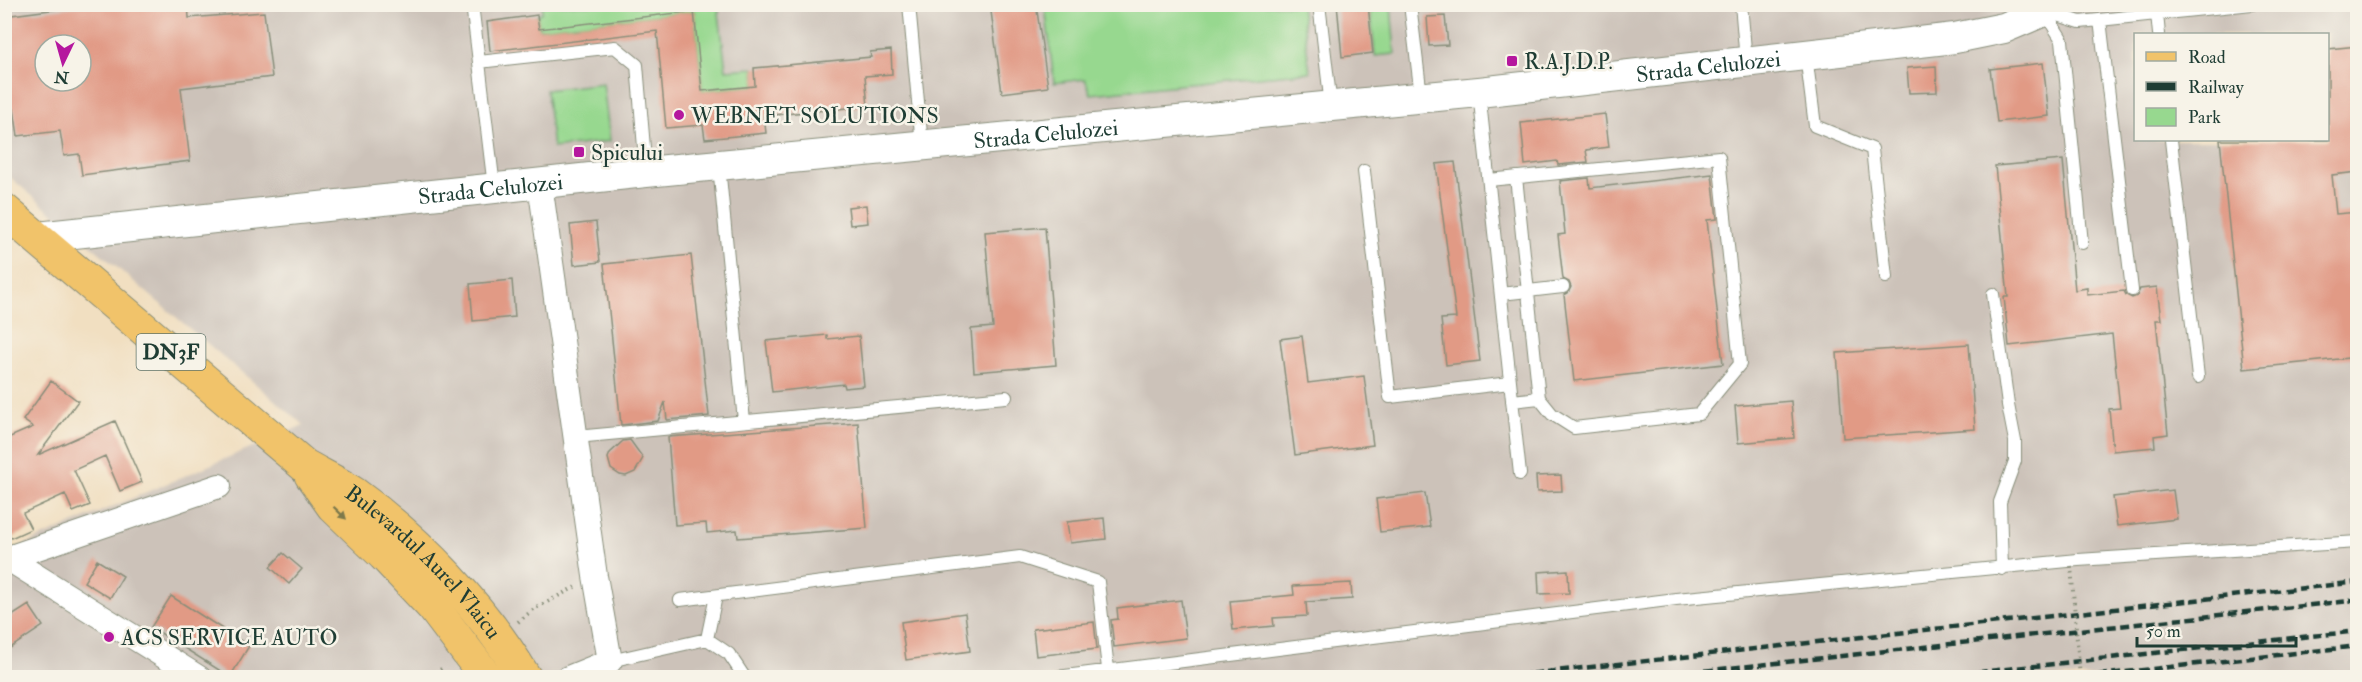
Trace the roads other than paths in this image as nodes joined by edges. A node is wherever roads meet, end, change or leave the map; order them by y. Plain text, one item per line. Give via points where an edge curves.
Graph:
1 (472, 4) edge
2 (909, 4) edge
3 (1319, 4) edge
4 (1410, 4) edge
5 (1741, 4) edge
6 (2252, 4) edge
7 (2046, 8) edge
8 (2157, 14) junction
9 (2100, 20) junction
10 (2159, 33) edge
11 (1806, 55) junction
12 (479, 62) junction
13 (1746, 62) junction
14 (1479, 92) junction
15 (1421, 98) junction
16 (1331, 106) junction
17 (2171, 141) edge
18 (922, 146) junction
19 (719, 166) junction
20 (1364, 171) dead end
21 (646, 172) junction
22 (1516, 177) junction
23 (1489, 180) junction
24 (540, 184) junction
25 (494, 188) junction
26 (4, 210) edge
27 (37, 237) junction
28 (2082, 243) dead end
29 (1886, 277) dead end
30 (1563, 287) dead end
31 (2132, 290) dead end
32 (1528, 291) junction
33 (1501, 294) junction
34 (1993, 294) dead end
35 (2198, 377) dead end
36 (1510, 383) junction
37 (1006, 397) dead end
38 (1539, 398) junction
39 (1512, 401) junction
40 (744, 421) junction
41 (576, 437) junction
42 (305, 466) junction
43 (1520, 474) dead end
44 (219, 486) dead end
45 (2358, 542) edge
46 (6, 557) edge
47 (2002, 569) junction
48 (716, 596) junction
49 (680, 600) dead end
50 (707, 639) junction
51 (610, 661) junction
52 (1108, 669) junction
53 (199, 678) edge
54 (487, 678) edge
55 (525, 678) edge
56 (568, 678) edge
57 (745, 678) edge
58 (1049, 678) edge

1 - 12 lane
2 - 18 lane
3 - 16 lane
4 - 15 lane
5 - 13 lane
6 - 8 lane
7 - 9 lane via 2080,22
7 - 11 street, Strada Celulozei via 2004,28 1955,38
7 - 28 lane via 2062,40
8 - 9 lane
8 - 10 lane
9 - 31 lane
11 - 13 street, Strada Celulozei
11 - 29 lane via 1815,126 1872,149
12 - 21 lane via 615,47 637,65
12 - 25 lane
13 - 14 street, Strada Celulozei
14 - 15 street, Strada Celulozei
14 - 23 lane
15 - 16 street, Strada Celulozei
16 - 18 street, Strada Celulozei
17 - 35 lane
18 - 19 street, Strada Celulozei
19 - 21 street, Strada Celulozei
19 - 40 lane
20 - 36 lane via 1390,397
21 - 24 street, Strada Celulozei
22 - 23 lane
22 - 32 lane
22 - 38 lane via 1719,157 1740,364 1699,414 1574,428 1552,414
23 - 33 lane
24 - 25 street, Strada Celulozei
24 - 41 street
25 - 27 street, Strada Celulozei
26 - 27 main road, Bulevardul Aurel Vlaicu
27 - 42 main road, Bulevardul Aurel Vlaicu / DN3F
30 - 32 lane
32 - 33 lane
32 - 38 lane
33 - 36 lane
34 - 47 lane via 2015,441 2015,461 2000,502
36 - 39 lane
37 - 40 lane
38 - 39 lane
39 - 43 lane
40 - 41 lane
41 - 51 street
42 -> 54 main road, Bulevardul Aurel Vlaicu / DN3F via 333,506 433,607
42 - 55 main road, Bulevardul Aurel Vlaicu / DN3F via 352,492 399,529 492,628
44 - 46 street
45 - 47 lane
46 - 53 street
47 - 52 lane via 1676,599
48 - 49 lane
48 - 50 lane
48 - 52 lane via 1020,557 1098,582
50 - 51 lane
50 - 57 lane via 729,654
51 - 56 street
52 - 58 lane

